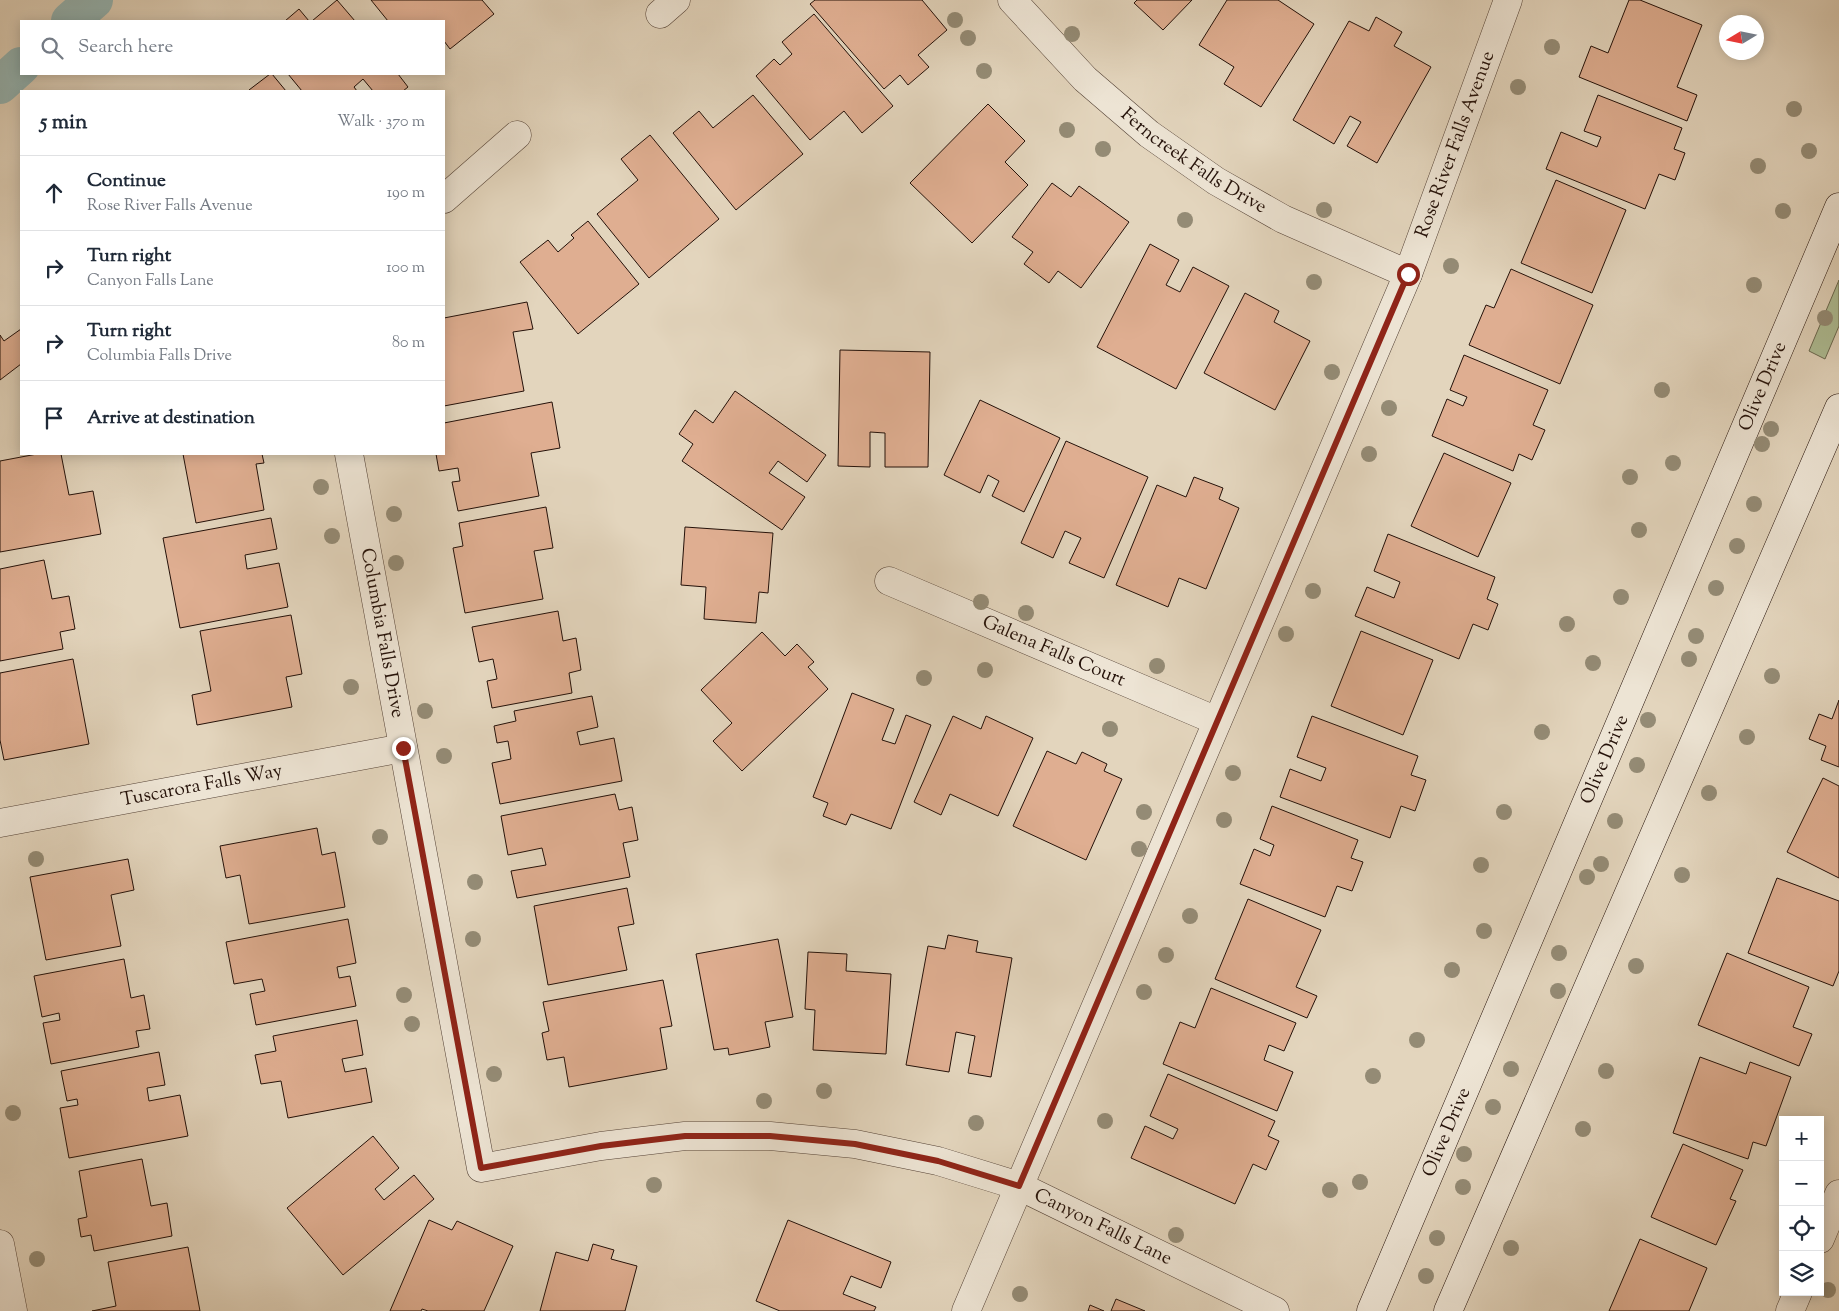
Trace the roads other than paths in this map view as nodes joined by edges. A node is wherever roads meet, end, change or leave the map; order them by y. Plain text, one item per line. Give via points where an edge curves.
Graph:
1 (1012, 0) edge
2 (1508, 0) edge
3 (517, 135) dead end
4 (445, 198) edge
5 (1839, 208) edge
6 (1408, 274) junction
7 (1839, 408) edge
8 (348, 455) edge
9 (889, 581) dead end
10 (1217, 721) junction
11 (403, 748) junction
12 (0, 823) edge
13 (481, 1168) joint
14 (1019, 1186) junction
15 (1839, 1194) edge
16 (1824, 1230) edge
17 (0, 1244) edge
18 (1796, 1296) edge
19 (13, 1311) edge
20 (966, 1311) edge
21 (1275, 1311) edge
22 (1371, 1311) edge
23 (1448, 1311) edge
24 (1790, 1311) edge

1 - 6 street, Ferncreek Falls Drive via 1085,79 1149,134 1209,176 1283,219
2 - 6 street, Rose River Falls Avenue
3 - 4 street
5 - 22 street, Olive Drive
6 - 10 street, Rose River Falls Avenue
7 - 23 street
8 - 11 street, Columbia Falls Drive
9 - 10 street, Galena Falls Court
10 - 14 street, Rose River Falls Avenue
11 - 12 street, Tuscarora Falls Way
11 - 13 street, Columbia Falls Drive
13 - 14 street, Canyon Falls Lane via 601,1146 676,1138 770,1136 855,1144 938,1161
14 - 20 street, Rose River Falls Avenue
14 - 21 street, Canyon Falls Lane
15 - 16 street
17 - 19 street
18 - 24 street

